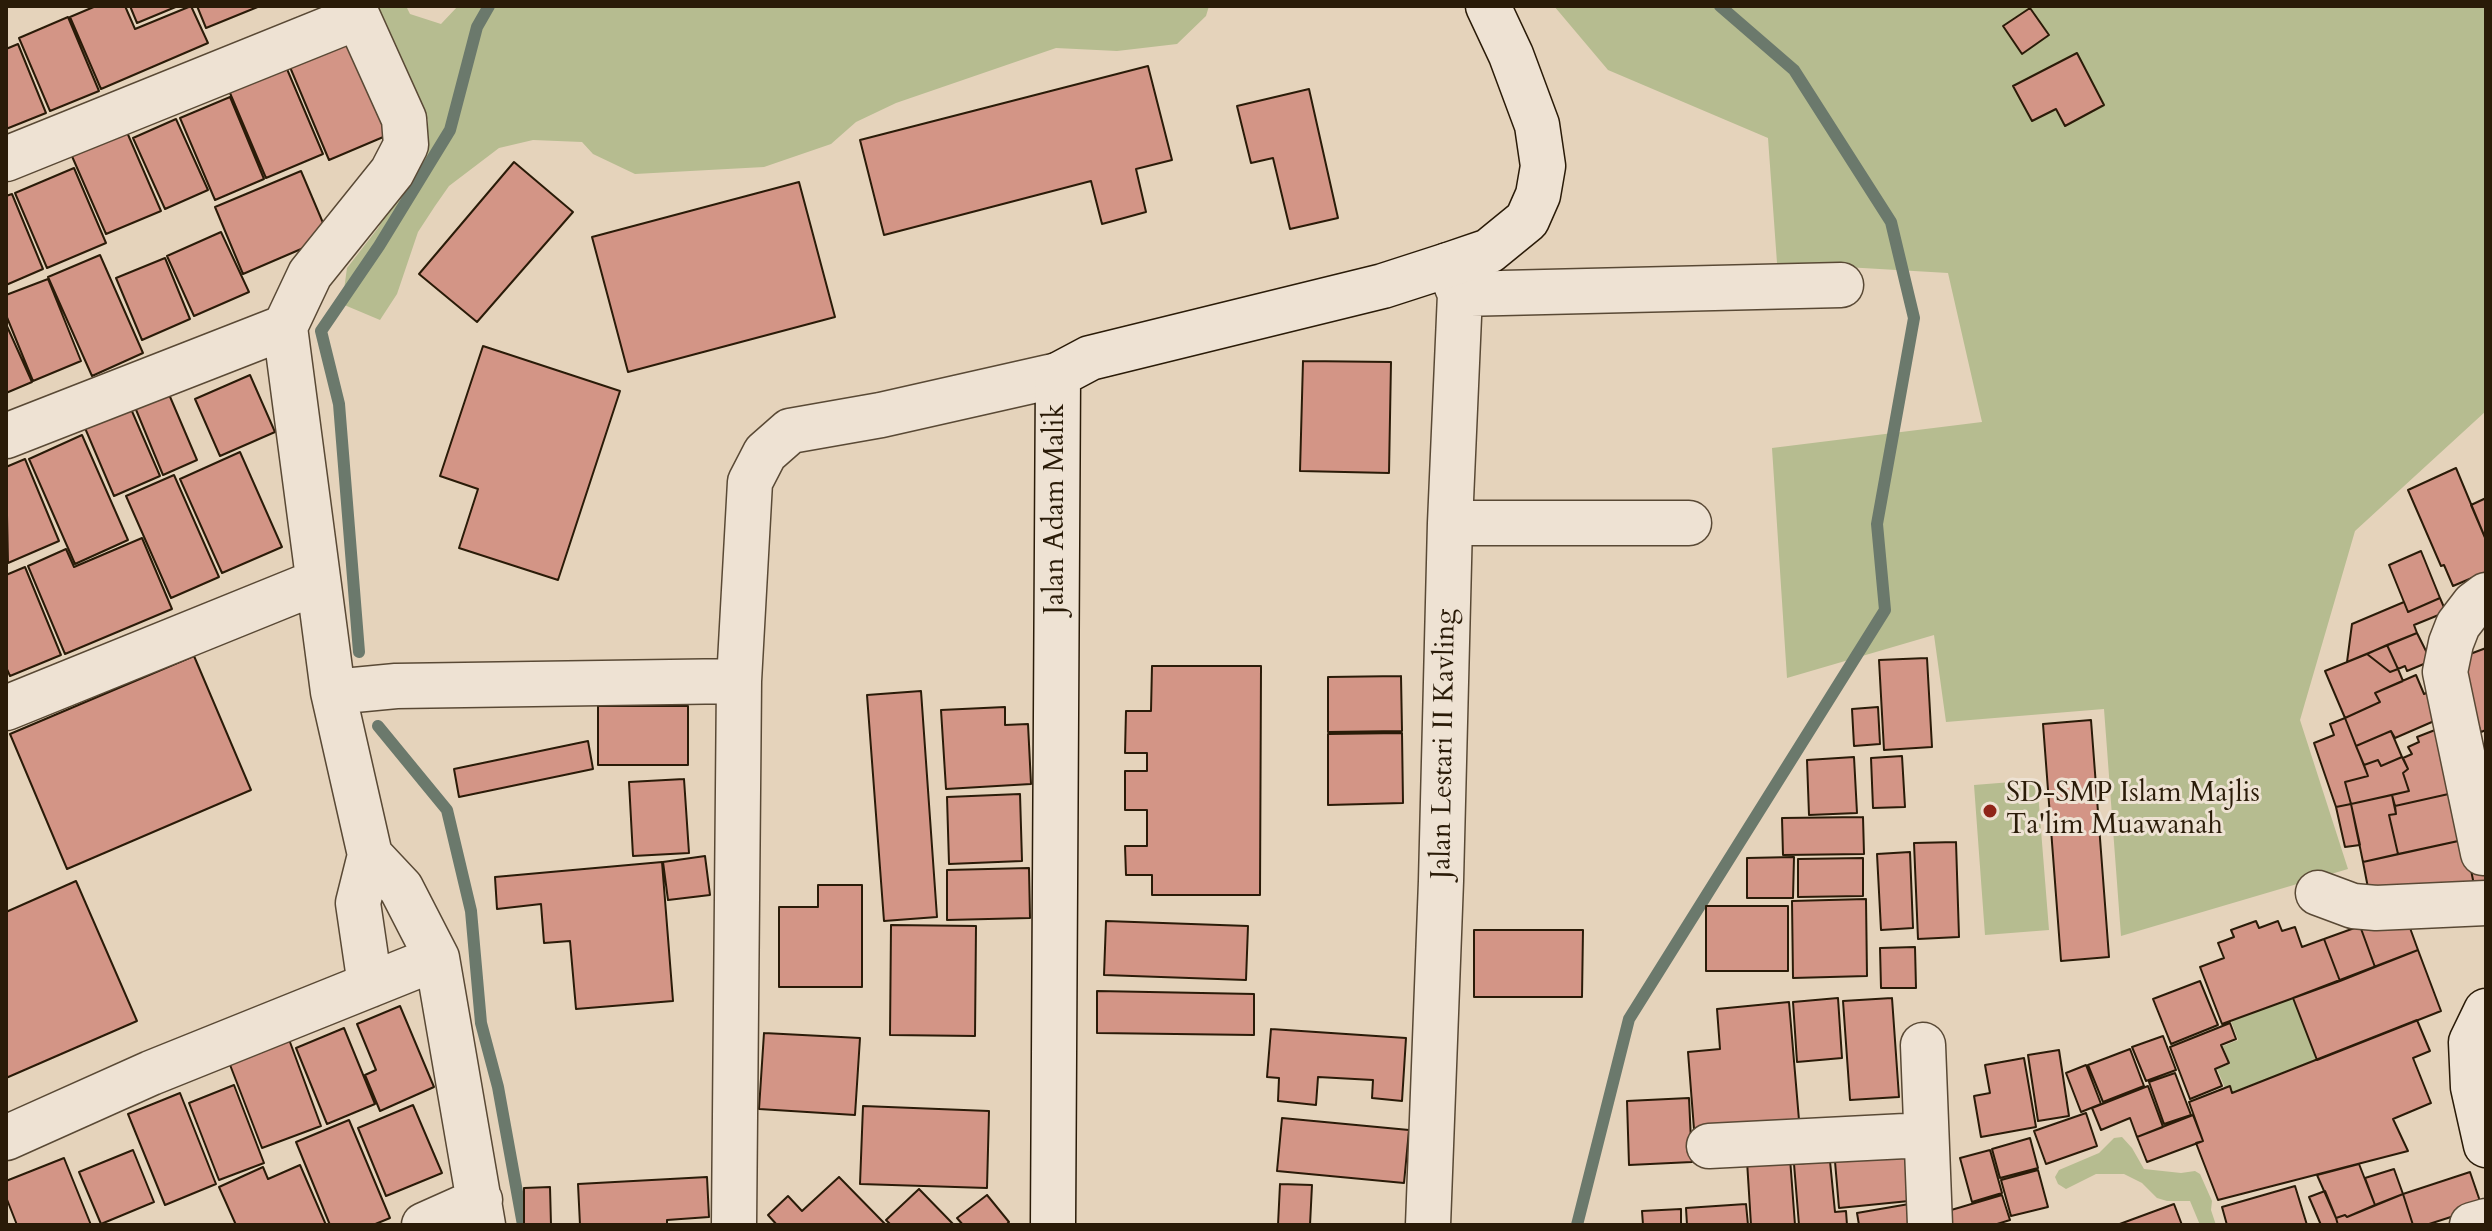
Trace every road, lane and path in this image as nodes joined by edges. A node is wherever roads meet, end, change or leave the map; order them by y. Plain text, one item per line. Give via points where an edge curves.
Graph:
1 (1488, 6) edge
2 (356, 11) edge
3 (6, 159) edge
4 (1454, 280) junction
5 (1841, 285) dead end
6 (285, 327) junction
7 (1058, 375) junction
8 (6, 436) edge
9 (1450, 523) junction
10 (1689, 523) dead end
11 (317, 582) junction
12 (2486, 595) edge
13 (739, 681) junction
14 (333, 692) junction
15 (6, 708) edge
16 (2483, 853) dead end
17 (370, 855) junction
18 (2318, 893) dead end
19 (2486, 903) edge
20 (437, 958) junction
21 (370, 985) junction
22 (2486, 1011) edge
23 (1923, 1045) dead end
24 (1925, 1135) junction
25 (6, 1138) edge
26 (2486, 1145) edge
27 (1709, 1146) dead end
28 (482, 1213) edge
29 (2486, 1221) edge
30 (424, 1225) edge
31 (734, 1225) edge
32 (1053, 1225) edge
33 (1428, 1225) edge
34 (1930, 1225) edge
35 (2472, 1225) edge

1 - 4 street, Jalan Adam Malik via 1537,125 1543,166 1527,220
2 - 3 street
2 - 6 street via 404,119 406,145 392,172 310,274
4 - 5 street via 1515,291
4 - 7 street, Jalan Adam Malik via 1383,286 1090,358
4 - 9 street, Jalan Lestari II Kavling
6 - 8 street
6 - 11 street
7 - 13 street via 790,431 765,453 750,482
7 - 32 street, Jalan Adam Malik
9 - 10 street
9 - 33 street, Jalan Lestari II Kavling
11 - 14 street
11 - 15 street
12 - 16 street via 2458,625 2445,672
13 - 14 street via 396,686
13 - 31 street
14 - 17 street
17 - 20 street via 401,888
17 - 21 street via 358,903
18 - 19 street via 2376,908
20 - 21 street
20 - 28 street
21 - 25 street
22 - 26 street via 2471,1042 2473,1087
23 - 24 street
24 - 27 street
24 - 34 street
28 - 30 street
29 - 35 street

